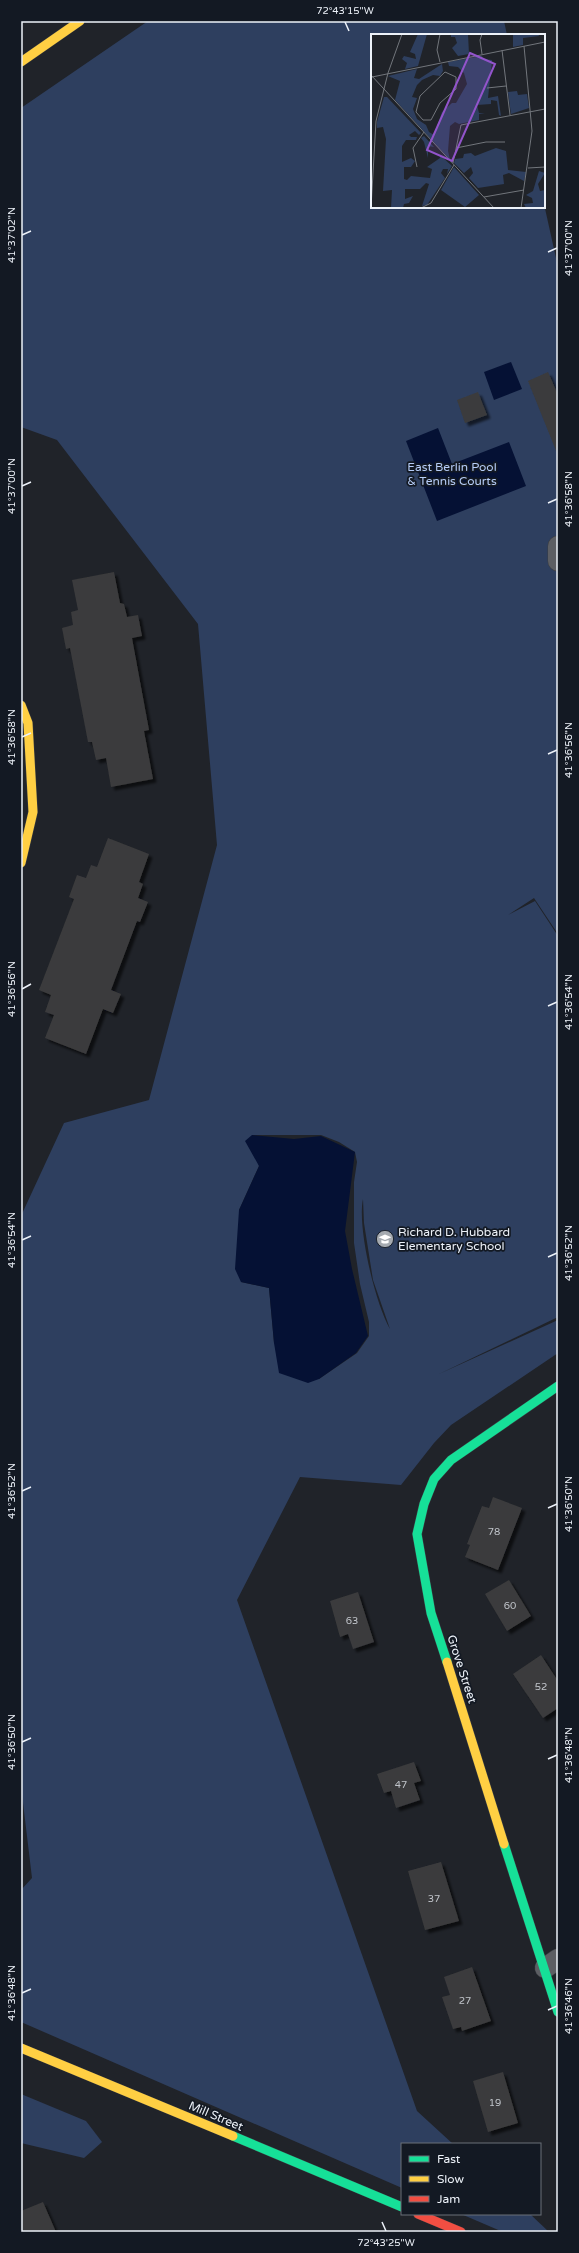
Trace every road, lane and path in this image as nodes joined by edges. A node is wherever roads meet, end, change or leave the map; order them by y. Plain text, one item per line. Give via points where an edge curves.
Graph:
1 (80, 21) edge
2 (21, 62) edge
3 (558, 546) edge
4 (558, 561) edge
5 (21, 705) edge
6 (21, 863) edge
7 (558, 1386) edge
8 (552, 1964) edge
9 (558, 2012) edge
10 (21, 2048) edge
11 (401, 2207) edge
12 (420, 2215) edge
13 (461, 2232) edge

1 - 2 street
3 - 4 street
5 - 6 street via 28,723 33,812
7 - 8 street, Grove Street via 451,1460 434,1479 424,1504 417,1534 431,1613
8 - 9 street, Grove Street
10 - 11 street, Mill Street
12 - 13 street

